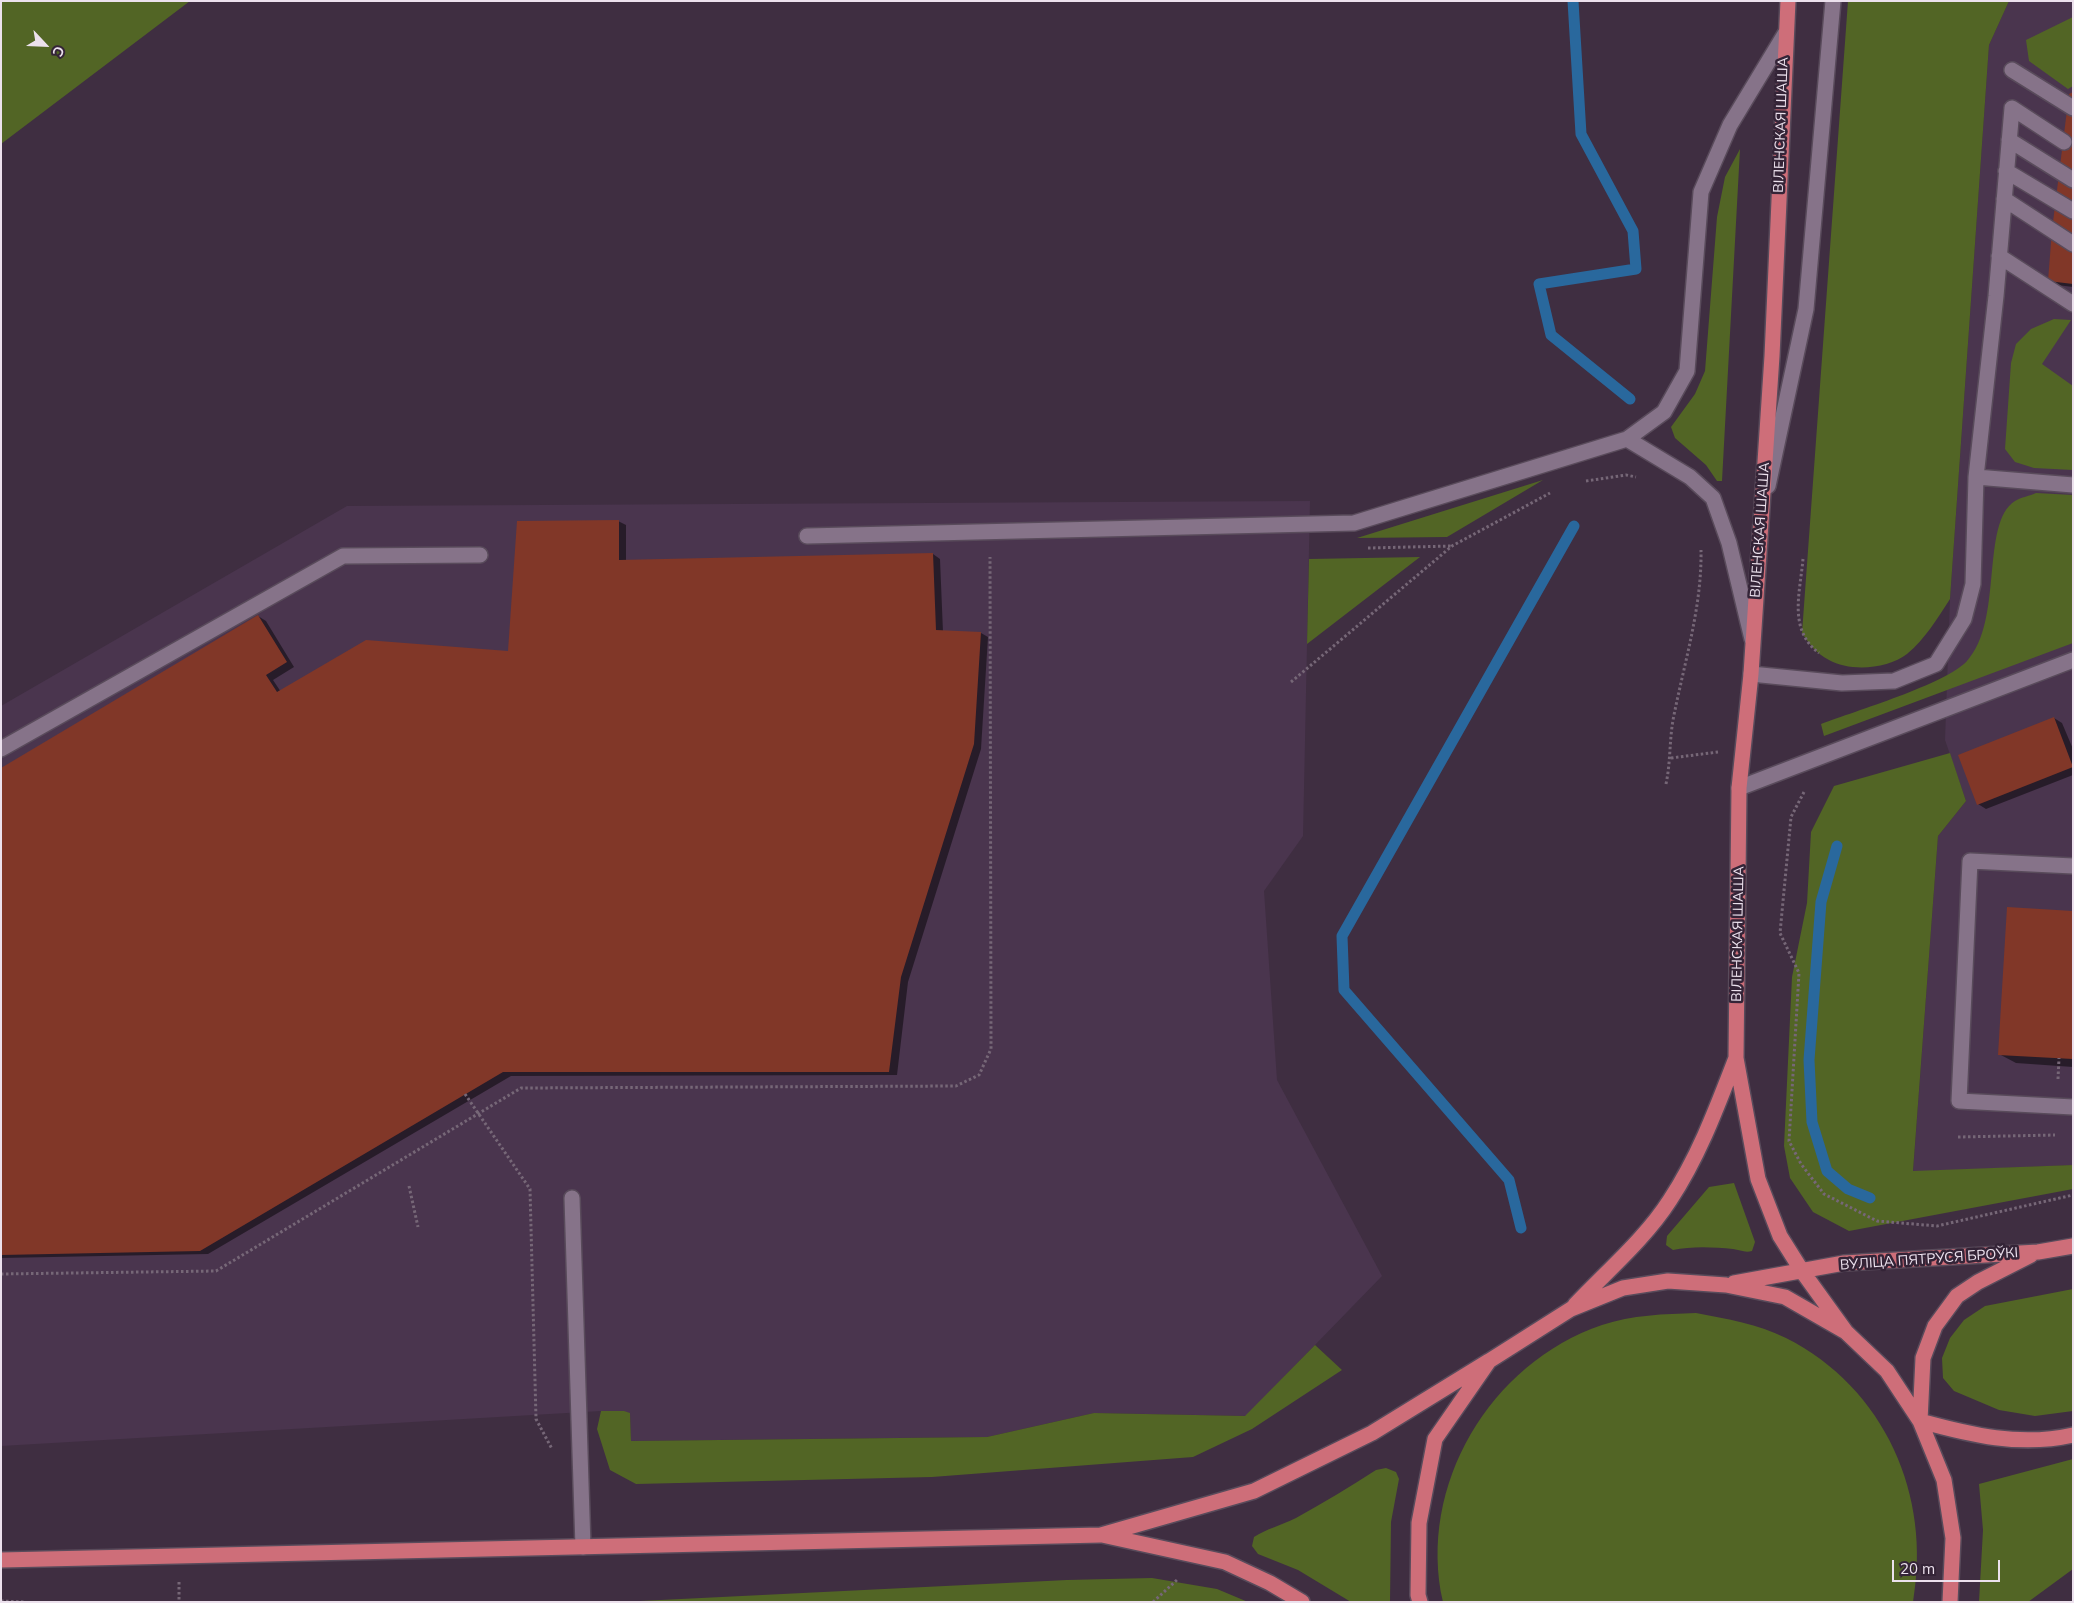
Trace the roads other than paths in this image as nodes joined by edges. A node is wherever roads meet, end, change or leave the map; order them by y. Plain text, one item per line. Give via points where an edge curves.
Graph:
1 (1788, 1) edge
2 (1833, 1) edge
3 (1785, 34) junction
4 (2012, 70) dead end
5 (2073, 108) edge
6 (2009, 140) junction
7 (2064, 142) dead end
8 (2006, 171) junction
9 (2073, 180) edge
10 (2004, 199) junction
11 (2073, 211) edge
12 (2073, 244) edge
13 (1999, 256) junction
14 (2073, 304) edge
15 (1628, 439) junction
16 (1976, 478) junction
17 (2073, 486) edge
18 (1762, 514) junction
19 (808, 536) dead end
20 (480, 555) dead end
21 (1753, 644) junction
22 (2073, 660) edge
23 (1751, 674) junction
24 (1, 749) edge
25 (1739, 788) junction
26 (2073, 866) edge
27 (1736, 1058) junction
28 (2073, 1106) edge
29 (572, 1198) dead end
30 (2073, 1246) edge
31 (2038, 1252) junction
32 (1802, 1271) junction
33 (1726, 1285) junction
34 (1570, 1309) junction
35 (1846, 1332) junction
36 (1489, 1361) junction
37 (1920, 1421) junction
38 (2073, 1435) edge
39 (1100, 1535) junction
40 (583, 1547) junction
41 (1, 1560) edge
42 (1419, 1599) edge
43 (1302, 1602) edge
44 (1950, 1602) edge

1 - 3 main road, ВІЛЕНСКАЯ ШАША
2 - 18 lane via 1806,309
3 - 15 lane via 1730,125 1701,192 1687,371 1664,412
3 - 18 main road, ВІЛЕНСКАЯ ШАША
4 - 5 lane
6 - 7 lane via 2012,108
6 - 8 lane
6 - 9 lane
8 - 10 lane
8 - 11 lane
10 - 12 lane
10 - 13 lane
13 - 14 lane
13 - 16 lane
15 - 19 lane via 1354,523
15 - 21 lane via 1690,477 1713,498 1728,543
16 - 17 lane
16 - 23 lane via 1973,584 1964,619 1936,664 1894,681 1842,683
18 - 21 main road, ВІЛЕНСКАЯ ШАША
20 - 24 lane via 343,556
21 - 23 main road, ВІЛЕНСКАЯ ШАША
22 - 25 lane
23 - 25 main road, ВІЛЕНСКАЯ ШАША
25 - 27 main road, ВІЛЕНСКАЯ ШАША
26 - 28 lane via 1970,861 1959,1101
27 - 32 main road via 1758,1178 1780,1236
27 - 34 main road via 1696,1156 1669,1202
29 - 40 lane
30 - 31 main road, ВУЛІЦА ПЯТРУСЯ БРОЎКІ
31 - 32 main road, ВУЛІЦА ПЯТРУСЯ БРОЎКІ via 1844,1263
31 - 37 main road via 1957,1296 1935,1326 1923,1358
32 - 33 main road, ВУЛІЦА ПЯТРУСЯ БРОЎКІ
32 - 35 main road
33 - 34 main road via 1668,1281 1623,1288
33 - 35 main road via 1784,1297
34 - 36 main road
35 - 37 main road via 1887,1370
36 - 39 main road via 1372,1433 1254,1490
36 - 42 main road via 1434,1439 1419,1523
37 - 38 main road via 1978,1436 2047,1441
37 - 44 main road via 1944,1480 1953,1538
39 - 40 main road
39 - 43 main road via 1225,1562
40 - 41 main road

